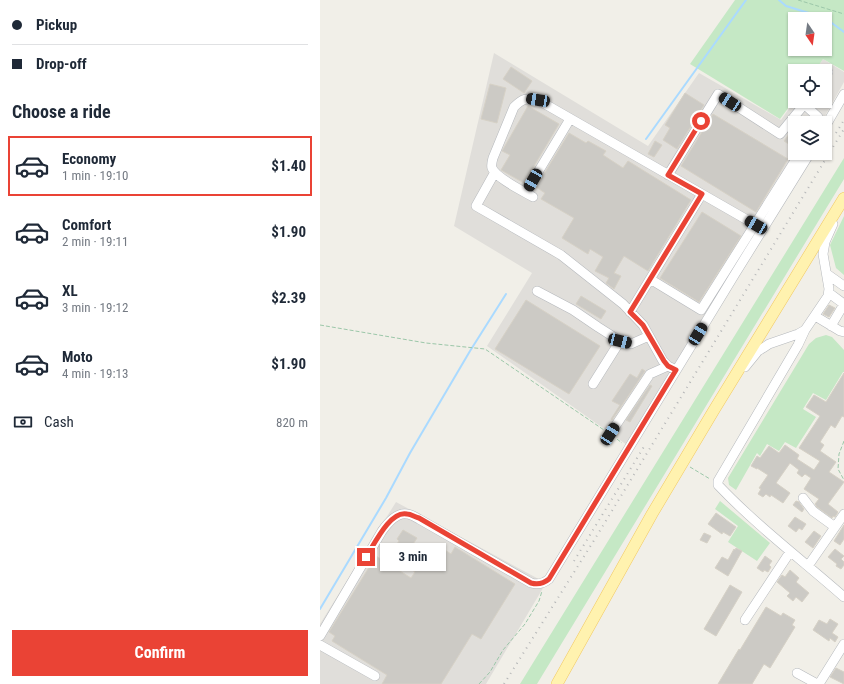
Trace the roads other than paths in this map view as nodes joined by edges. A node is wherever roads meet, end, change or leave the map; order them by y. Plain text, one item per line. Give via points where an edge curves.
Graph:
1 (844, 94) edge
2 (802, 108) edge
3 (810, 108) edge
4 (817, 116) edge
5 (831, 116) edge
6 (570, 118) junction
7 (796, 160) edge
8 (806, 160) edge
9 (494, 172) junction
10 (668, 175) junction
11 (702, 194) junction
12 (844, 198) edge
13 (756, 225) junction
14 (827, 274) junction
15 (650, 279) junction
16 (844, 286) edge
17 (537, 291) dead end
18 (829, 293) junction
19 (630, 312) junction
20 (815, 316) junction
21 (831, 326) junction
22 (805, 330) junction
23 (843, 332) edge
24 (649, 336) junction
25 (620, 341) junction
26 (672, 368) junction
27 (593, 384) dead end
28 (728, 388) junction
29 (610, 434) road end
30 (803, 498) dead end
31 (844, 514) edge
32 (835, 527) junction
33 (790, 552) junction
34 (808, 566) junction
35 (844, 597) edge
36 (745, 620) dead end
37 (320, 636) edge
38 (320, 645) edge
39 (843, 648) edge
40 (797, 673) dead end
41 (374, 676) dead end
42 (557, 684) edge
43 (818, 684) edge

1 - 5 street
2 - 10 street via 780,134 718,94
3 - 4 street
6 - 9 street via 530,194
6 - 9 street via 538,100 527,98 520,101 514,107 493,158
6 - 10 street
7 - 13 street
8 - 26 street via 735,274
9 - 19 street via 476,206 561,255 624,304
10 - 11 street
11 - 13 street
11 - 15 street
12 - 14 street via 825,242 823,254
12 - 28 main road
13 - 15 street via 701,310
14 - 16 street
14 - 18 street
15 - 19 street
17 - 25 street via 573,310
18 - 20 street
18 - 21 street via 844,304
19 - 24 street via 643,325
20 - 21 street
20 - 22 street
21 - 23 street
22 - 28 street via 758,351
22 - 33 street via 718,481 718,485 733,500
24 - 25 street via 631,344
24 - 26 street via 664,361
25 - 27 street
26 - 29 street via 650,374
26 - 37 street via 629,448 549,579 538,585 531,583 419,518 407,514 398,515 382,531
28 - 42 main road via 652,514
30 - 32 street via 813,511
31 - 32 street
32 - 34 street
33 - 34 street
33 - 36 street
34 - 35 street
38 - 41 street
39 - 43 street
40 - 43 street

